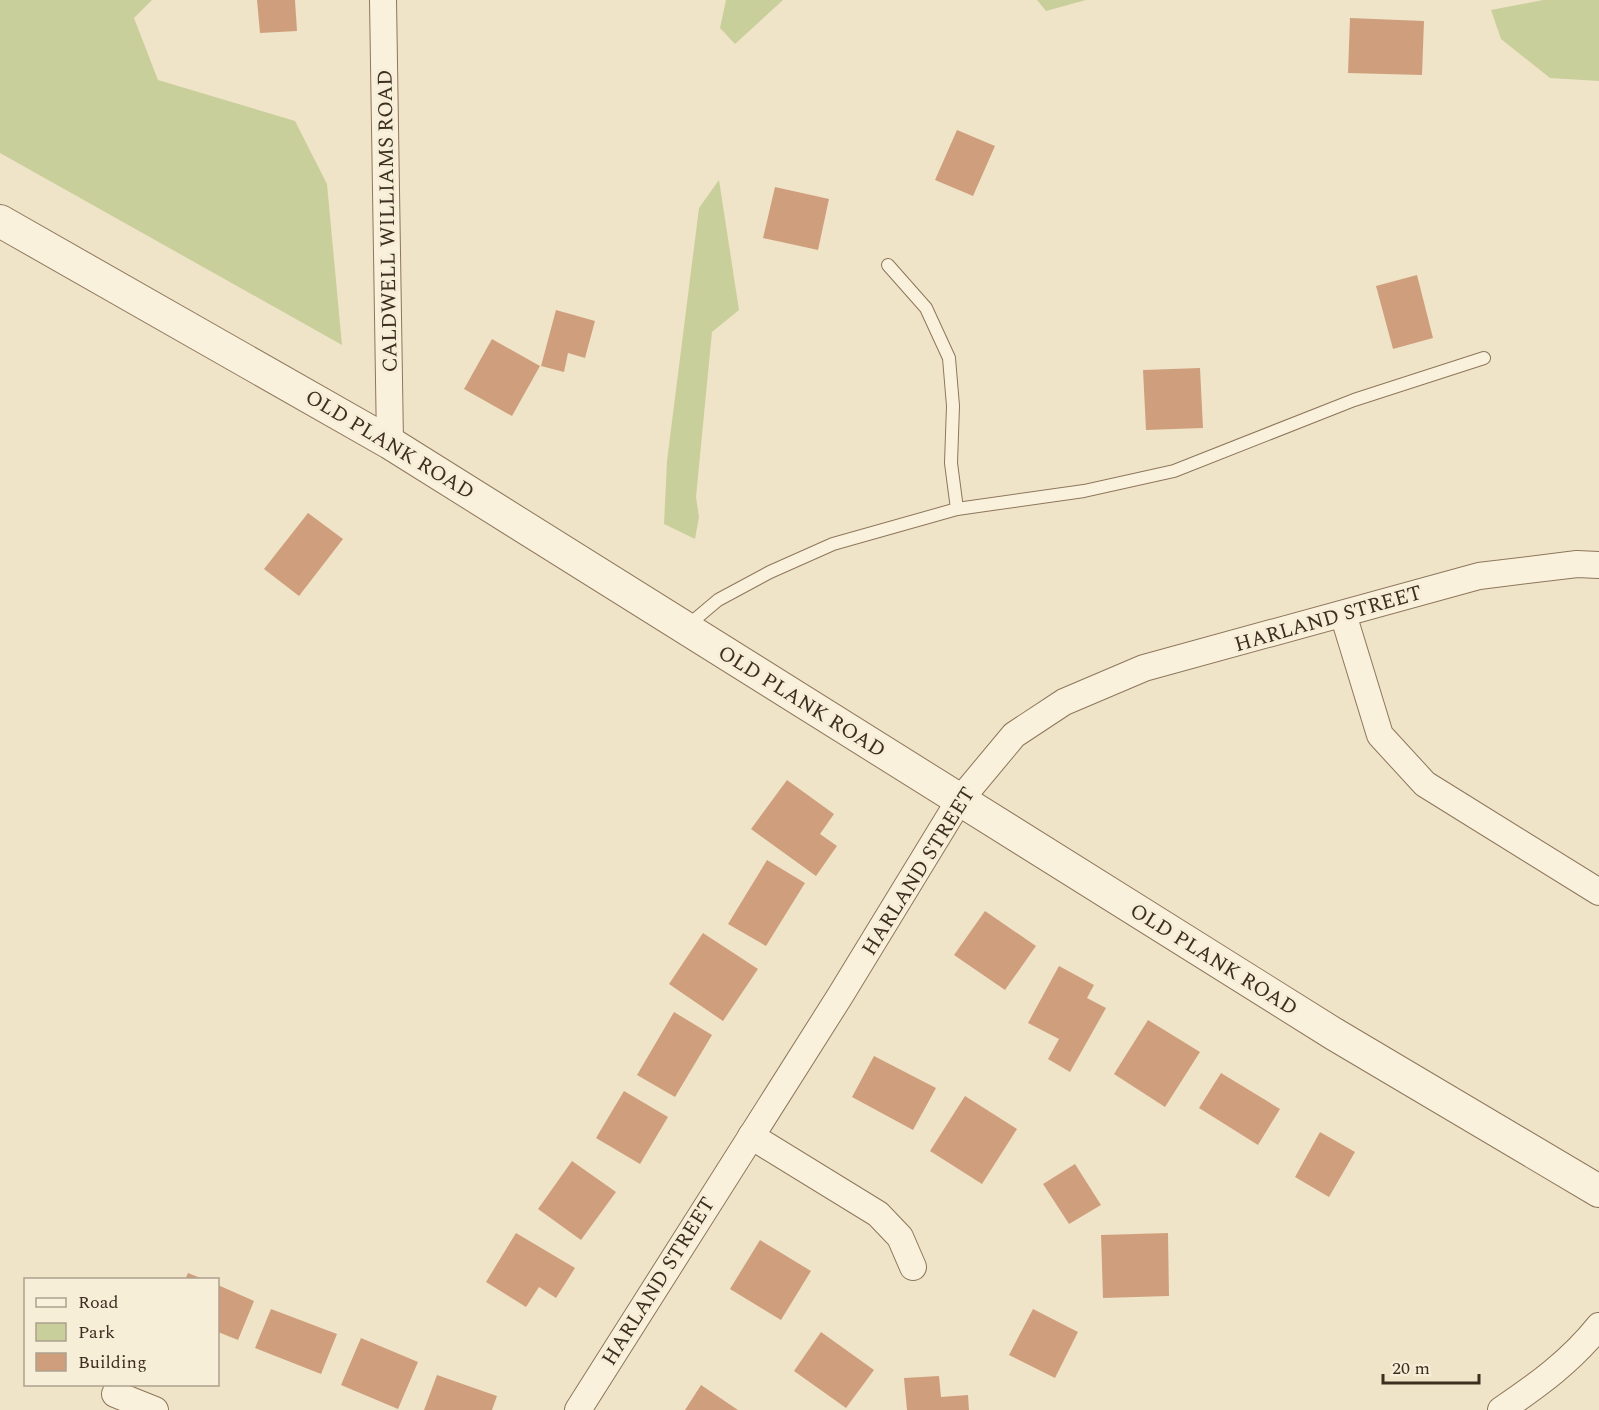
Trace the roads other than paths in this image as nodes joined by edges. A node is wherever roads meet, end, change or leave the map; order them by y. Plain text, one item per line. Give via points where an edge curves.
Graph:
1 (383, 0) edge
2 (0, 220) edge
3 (888, 265) dead end
4 (1484, 358) dead end
5 (390, 443) junction
6 (957, 509) junction
7 (1599, 565) edge
8 (1343, 614) junction
9 (686, 627) junction
10 (959, 801) junction
11 (1599, 892) edge
12 (751, 1136) junction
13 (1599, 1191) edge
14 (913, 1267) dead end
15 (1599, 1326) edge
16 (115, 1394) dead end
17 (155, 1410) edge
18 (578, 1410) edge
19 (1501, 1410) edge

1 - 5 street, CALDWELL WILLIAMS ROAD
2 - 5 street, OLD PLANK ROAD
3 - 6 lane via 927,308 949,358 953,406 951,463
4 - 6 lane via 1354,400 1174,471 1084,491
5 - 9 street, OLD PLANK ROAD
6 - 9 lane via 833,544 718,600
7 - 8 street, HARLAND STREET via 1577,564 1479,576
8 - 10 street, HARLAND STREET via 1144,668 1064,702 1014,735
8 - 11 street via 1380,735 1425,784
9 - 10 street, OLD PLANK ROAD
10 - 12 street, HARLAND STREET
10 - 13 street, OLD PLANK ROAD via 1334,1034
12 - 14 street via 878,1214 900,1237
12 - 18 street, HARLAND STREET
15 - 19 street via 1551,1377
16 - 17 street

